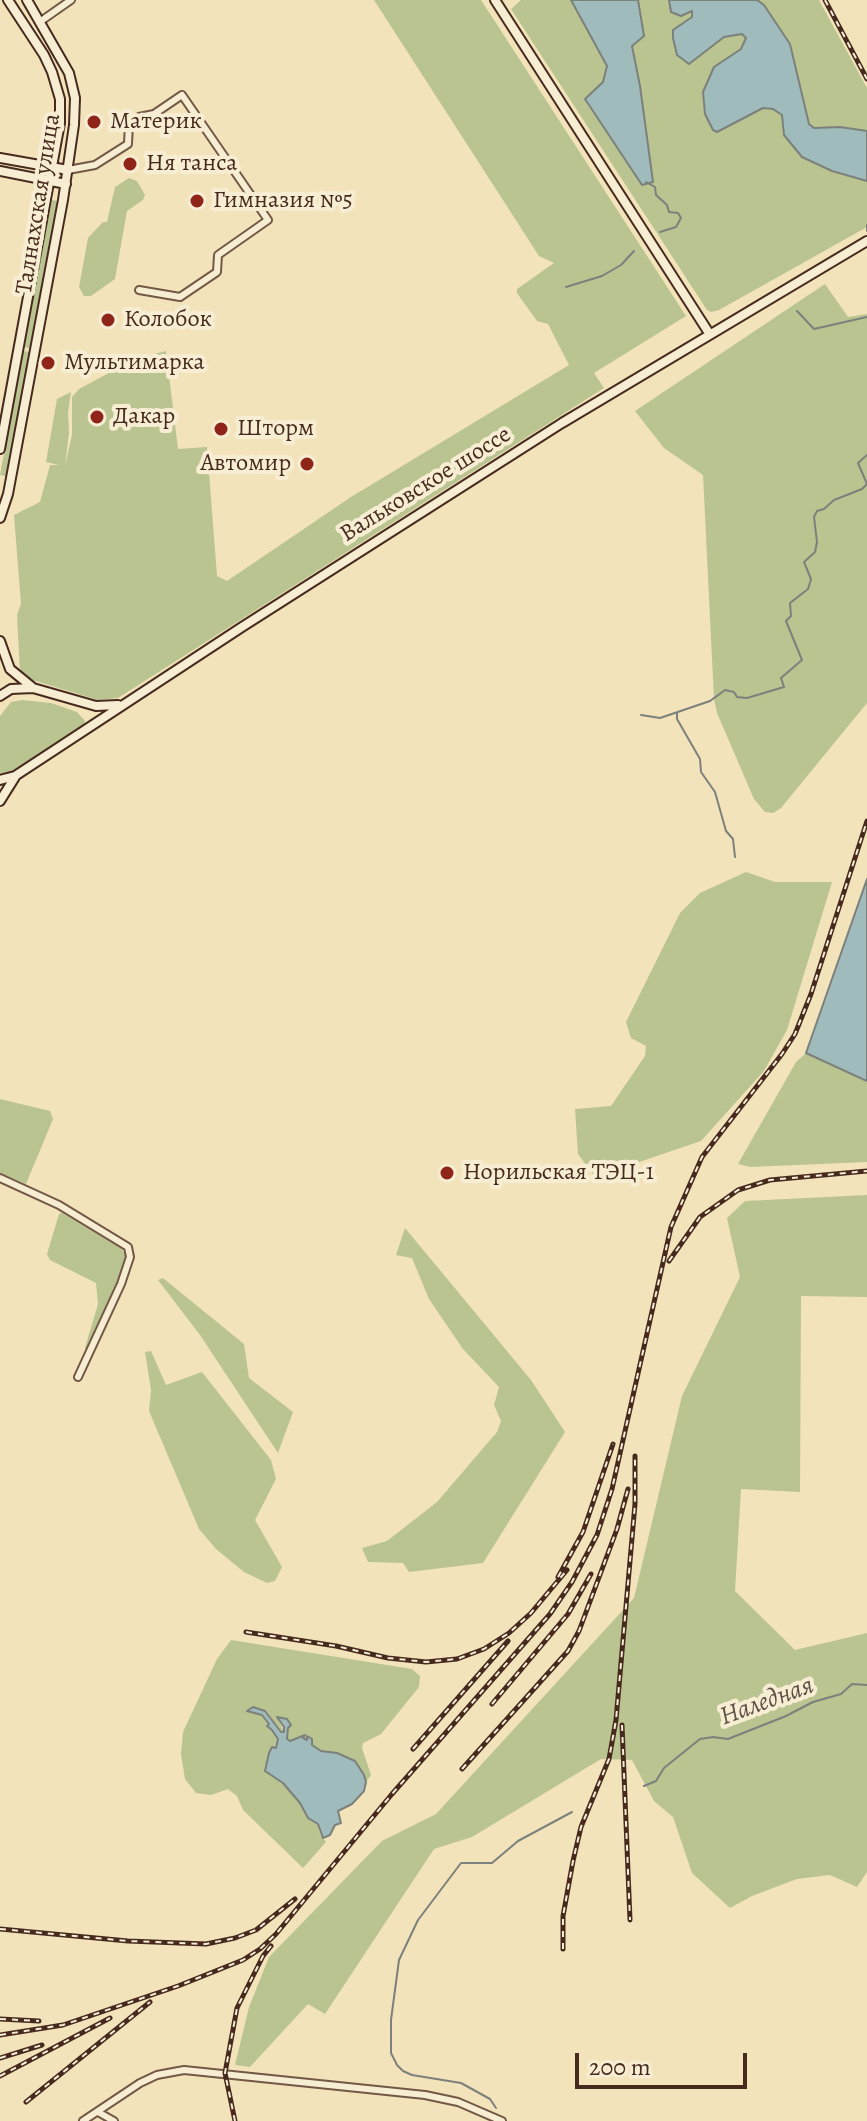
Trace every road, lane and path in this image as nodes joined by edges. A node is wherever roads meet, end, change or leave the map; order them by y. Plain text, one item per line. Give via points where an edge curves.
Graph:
1 (8, 0) edge
2 (27, 0) edge
3 (71, 0) edge
4 (495, 0) edge
5 (41, 21) junction
6 (74, 90) junction
7 (59, 93) junction
8 (0, 158) edge
9 (53, 167) junction
10 (68, 170) junction
11 (0, 171) edge
12 (50, 181) junction
13 (66, 184) junction
14 (867, 241) edge
15 (139, 290) dead end
16 (709, 333) junction
17 (0, 449) edge
18 (4, 494) edge
19 (0, 518) edge
20 (0, 641) edge
21 (33, 688) junction
22 (0, 696) edge
23 (123, 704) junction
24 (90, 707) junction
25 (88, 727) junction
26 (15, 776) junction
27 (0, 780) edge
28 (0, 801) edge
29 (0, 1178) edge
30 (78, 1377) dead end
31 (98, 2112) junction
32 (83, 2121) edge
33 (114, 2121) edge
34 (502, 2121) edge

1 - 7 street, Талнахская улица via 44,55
2 - 5 street, Талнахская улица
3 - 5 street
4 - 16 street
5 - 6 street, Талнахская улица
6 - 7 street
6 - 10 street, Талнахская улица
7 - 9 street, Талнахская улица
8 - 9 street
9 - 10 street
9 - 12 street, Талнахская улица
10 - 13 street, Талнахская улица
10 - 15 street via 95,165 128,144 129,123 182,95 268,220 218,255 217,272 180,297
11 - 12 street
12 - 13 street
12 - 17 street, Талнахская улица
13 - 18 street, Талнахская улица
14 - 16 street, Вальковское шоссе
16 - 23 street, Вальковское шоссе
18 - 19 street, Талнахская улица
20 - 21 street via 10,669
21 - 22 street via 11,689
21 - 24 street
23 - 24 street
23 - 25 street, Вальковское шоссе
24 - 25 street via 93,719
25 - 26 street, Вальковское шоссе
26 - 27 street, Вальковское шоссе
26 - 28 street, Вальковское шоссе
29 - 30 street via 128,1247 121,1284
31 - 32 street
31 - 33 street
31 - 34 street via 157,2075 184,2070 425,2095

